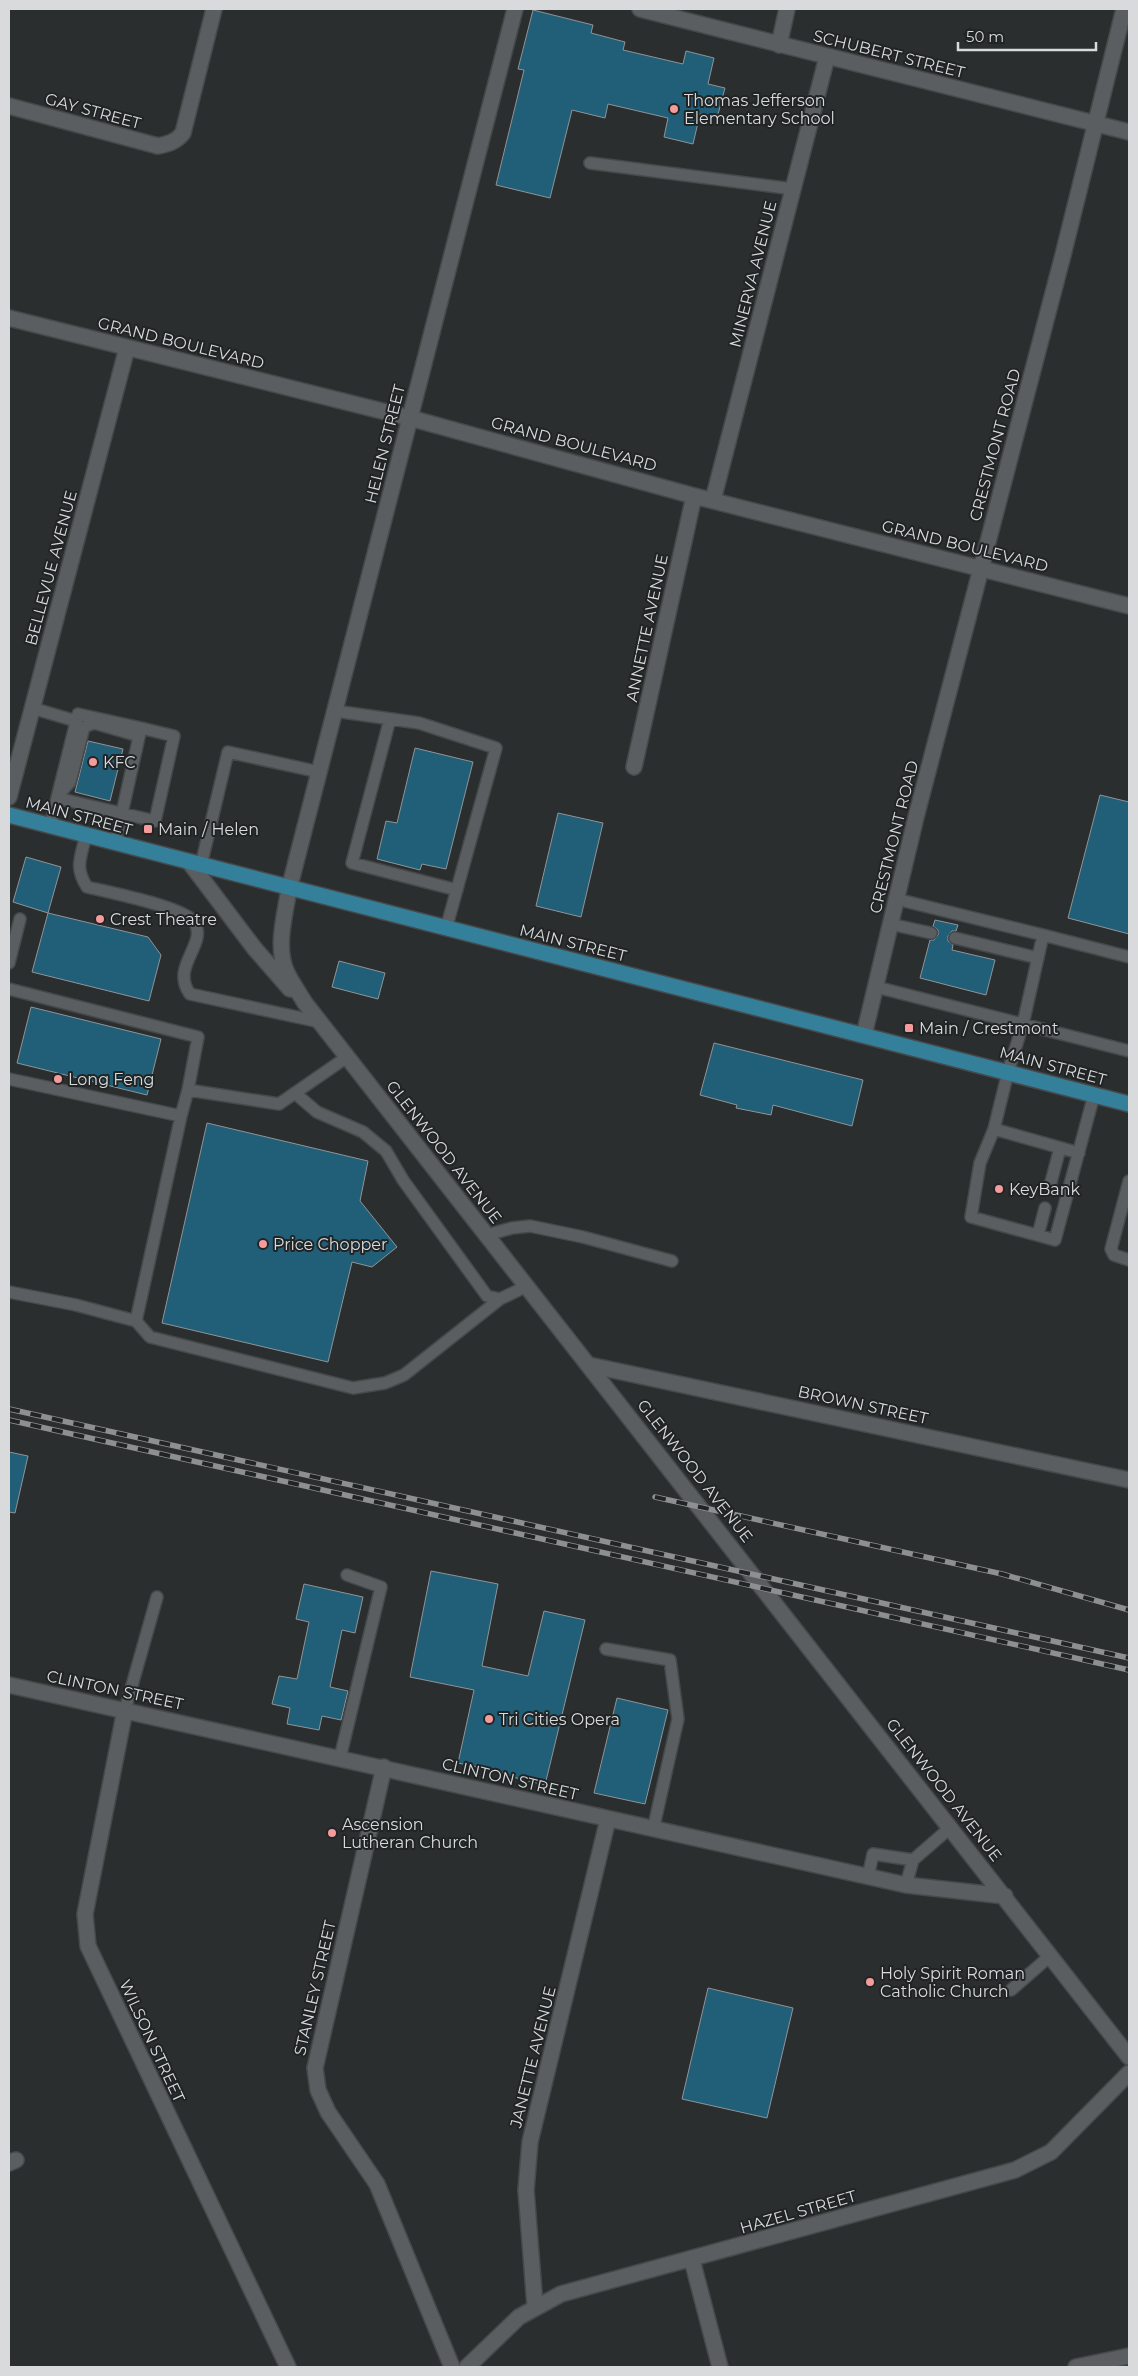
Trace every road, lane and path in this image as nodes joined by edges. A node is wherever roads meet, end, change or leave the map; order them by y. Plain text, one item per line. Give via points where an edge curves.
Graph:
1 (214, 9) edge
2 (515, 9) edge
3 (640, 9) edge
4 (788, 9) edge
5 (1124, 9) edge
6 (779, 45) junction
7 (827, 57) junction
8 (9, 106) edge
9 (1096, 123) junction
10 (1129, 132) edge
11 (590, 163) dead end
12 (793, 189) junction
13 (9, 318) edge
14 (127, 348) junction
15 (410, 418) junction
16 (694, 496) junction
17 (713, 500) junction
18 (980, 568) junction
19 (1129, 606) edge
20 (32, 708) junction
21 (334, 711) junction
22 (390, 719) junction
23 (76, 721) junction
24 (140, 732) junction
25 (634, 767) dead end
26 (319, 772) junction
27 (58, 796) junction
28 (9, 797) edge
29 (122, 812) junction
30 (9, 815) edge
31 (50, 826) junction
32 (86, 836) junction
33 (115, 844) junction
34 (196, 864) junction
35 (289, 889) junction
36 (457, 890) junction
37 (896, 899) junction
38 (20, 919) dead end
39 (890, 924) junction
40 (446, 929) junction
41 (931, 933) dead end
42 (1042, 935) junction
43 (954, 938) dead end
44 (1129, 956) edge
45 (1038, 958) junction
46 (9, 963) edge
47 (876, 987) junction
48 (9, 989) edge
49 (305, 1003) junction
50 (320, 1022) junction
51 (1023, 1024) junction
52 (864, 1035) junction
53 (1129, 1051) edge
54 (347, 1057) junction
55 (1008, 1072) junction
56 (9, 1079) edge
57 (188, 1090) junction
58 (296, 1094) junction
59 (1094, 1095) junction
60 (1129, 1104) edge
61 (182, 1116) junction
62 (994, 1129) junction
63 (1060, 1148) junction
64 (1079, 1153) junction
65 (1129, 1181) edge
66 (1050, 1186) dead end
67 (1045, 1208) dead end
68 (487, 1235) junction
69 (1038, 1235) junction
70 (1129, 1260) edge
71 (672, 1261) dead end
72 (527, 1286) junction
73 (9, 1292) edge
74 (500, 1299) junction
75 (136, 1321) junction
76 (589, 1365) junction
77 (1129, 1480) edge
78 (348, 1575) dead end
79 (157, 1597) dead end
80 (606, 1649) dead end
81 (9, 1684) edge
82 (125, 1710) junction
83 (340, 1758) junction
84 (384, 1767) junction
85 (608, 1819) junction
86 (951, 1826) junction
87 (653, 1830) junction
88 (913, 1860) junction
89 (868, 1877) junction
90 (906, 1885) junction
91 (1005, 1896) junction
92 (1050, 1956) junction
93 (1011, 1990) dead end
94 (1129, 2057) edge
95 (1129, 2074) edge
96 (692, 2260) junction
97 (535, 2306) junction
98 (1129, 2356) edge
99 (288, 2367) edge
100 (452, 2367) edge
101 (466, 2367) edge
102 (720, 2367) edge
103 (1076, 2367) edge

1 - 8 street, GAY STREET via 183,134 169,144 158,146
2 - 15 street, HELEN STREET
3 - 6 street, SCHUBERT STREET
4 - 6 street
5 - 9 street, CRESTMONT ROAD
6 - 7 street, SCHUBERT STREET
7 - 9 street, SCHUBERT STREET
7 - 12 street, MINERVA AVENUE
9 - 10 street, SCHUBERT STREET
9 - 18 street, CRESTMONT ROAD
11 - 12 lane
12 - 17 street, MINERVA AVENUE
13 - 14 street, GRAND BOULEVARD
14 - 15 street, GRAND BOULEVARD
14 - 20 street, BELLEVUE AVENUE
15 - 16 street, GRAND BOULEVARD
15 - 21 street, HELEN STREET
16 - 17 street, GRAND BOULEVARD
16 - 25 street, ANNETTE AVENUE
17 - 18 street, GRAND BOULEVARD
18 - 19 street, GRAND BOULEVARD
18 - 37 street, CRESTMONT ROAD
20 - 23 lane
20 - 28 street, BELLEVUE AVENUE
21 - 22 lane
21 - 26 street, HELEN STREET
22 - 36 lane via 352,863
22 - 36 lane via 419,723 496,748
23 - 24 lane via 78,714
23 - 27 lane
24 - 27 lane via 94,723 84,727 70,782
24 - 29 lane
24 - 29 lane via 174,736 155,821
26 - 34 lane via 228,752
26 - 35 street, HELEN STREET
27 - 29 lane
27 - 31 lane
29 - 33 lane
30 - 31 main road, MAIN STREET
31 - 32 main road, MAIN STREET
32 - 33 main road, MAIN STREET
32 - 50 lane via 78,867 87,887 186,914 195,923 197,933 182,977 190,994
33 - 34 main road, MAIN STREET
34 - 35 main road, MAIN STREET
34 - 49 street via 255,949
35 - 40 main road, MAIN STREET
35 - 49 street, GLENWOOD AVENUE via 282,954 286,972
36 - 40 lane
37 - 39 street, CRESTMONT ROAD
37 - 42 lane
38 - 46 lane
39 - 41 lane
39 - 47 street, CRESTMONT ROAD
40 - 52 main road, MAIN STREET
42 - 44 lane
42 - 45 lane
43 - 45 lane
45 - 51 lane
47 - 51 lane
47 - 52 street, CRESTMONT ROAD
48 - 57 lane via 198,1037
49 - 50 street, GLENWOOD AVENUE
50 - 54 street, GLENWOOD AVENUE
51 - 53 lane
51 - 55 lane
52 - 55 main road, MAIN STREET
54 - 58 lane
54 - 68 street, GLENWOOD AVENUE
55 - 59 main road, MAIN STREET
55 - 62 lane
56 - 61 lane
57 - 58 lane via 279,1104
57 - 61 lane
58 - 74 lane via 317,1112 363,1132 386,1150 402,1180 476,1283 487,1296
59 - 60 main road, MAIN STREET
59 - 64 lane
61 - 75 lane
62 - 63 lane
62 - 69 lane via 980,1163 970,1217
63 - 64 lane
63 - 66 lane
64 - 69 lane via 1055,1240
65 - 70 lane via 1112,1249 1114,1255
67 - 69 lane
68 - 71 lane via 530,1226
68 - 72 street, GLENWOOD AVENUE
72 - 74 lane
72 - 76 street, GLENWOOD AVENUE
73 - 75 lane
74 - 75 lane via 404,1375 385,1383 353,1388 150,1337
76 - 77 street, BROWN STREET
76 - 86 street, GLENWOOD AVENUE
78 - 83 lane via 381,1587
79 - 82 lane
80 - 87 lane via 670,1660 678,1720
81 - 82 street, CLINTON STREET
82 - 83 street, CLINTON STREET
82 - 99 street, WILSON STREET via 85,1914 88,1946
83 - 84 street, CLINTON STREET
84 - 85 street, CLINTON STREET
84 - 100 street, STANLEY STREET via 315,2068 318,2090 328,2112 377,2184
85 - 87 street, CLINTON STREET
85 - 97 street, JANETTE AVENUE via 530,2142 526,2190
86 - 88 lane
86 - 91 street, GLENWOOD AVENUE
87 - 89 street, CLINTON STREET
88 - 89 lane via 873,1854
88 - 90 lane
89 - 90 street, CLINTON STREET
90 - 91 street, CLINTON STREET
91 - 92 street, GLENWOOD AVENUE
92 - 93 lane
92 - 94 street, GLENWOOD AVENUE
95 - 96 street, HAZEL STREET via 1051,2152 1015,2170
96 - 97 street, HAZEL STREET via 561,2294
96 - 102 street
97 - 101 street, HAZEL STREET
98 - 103 street

